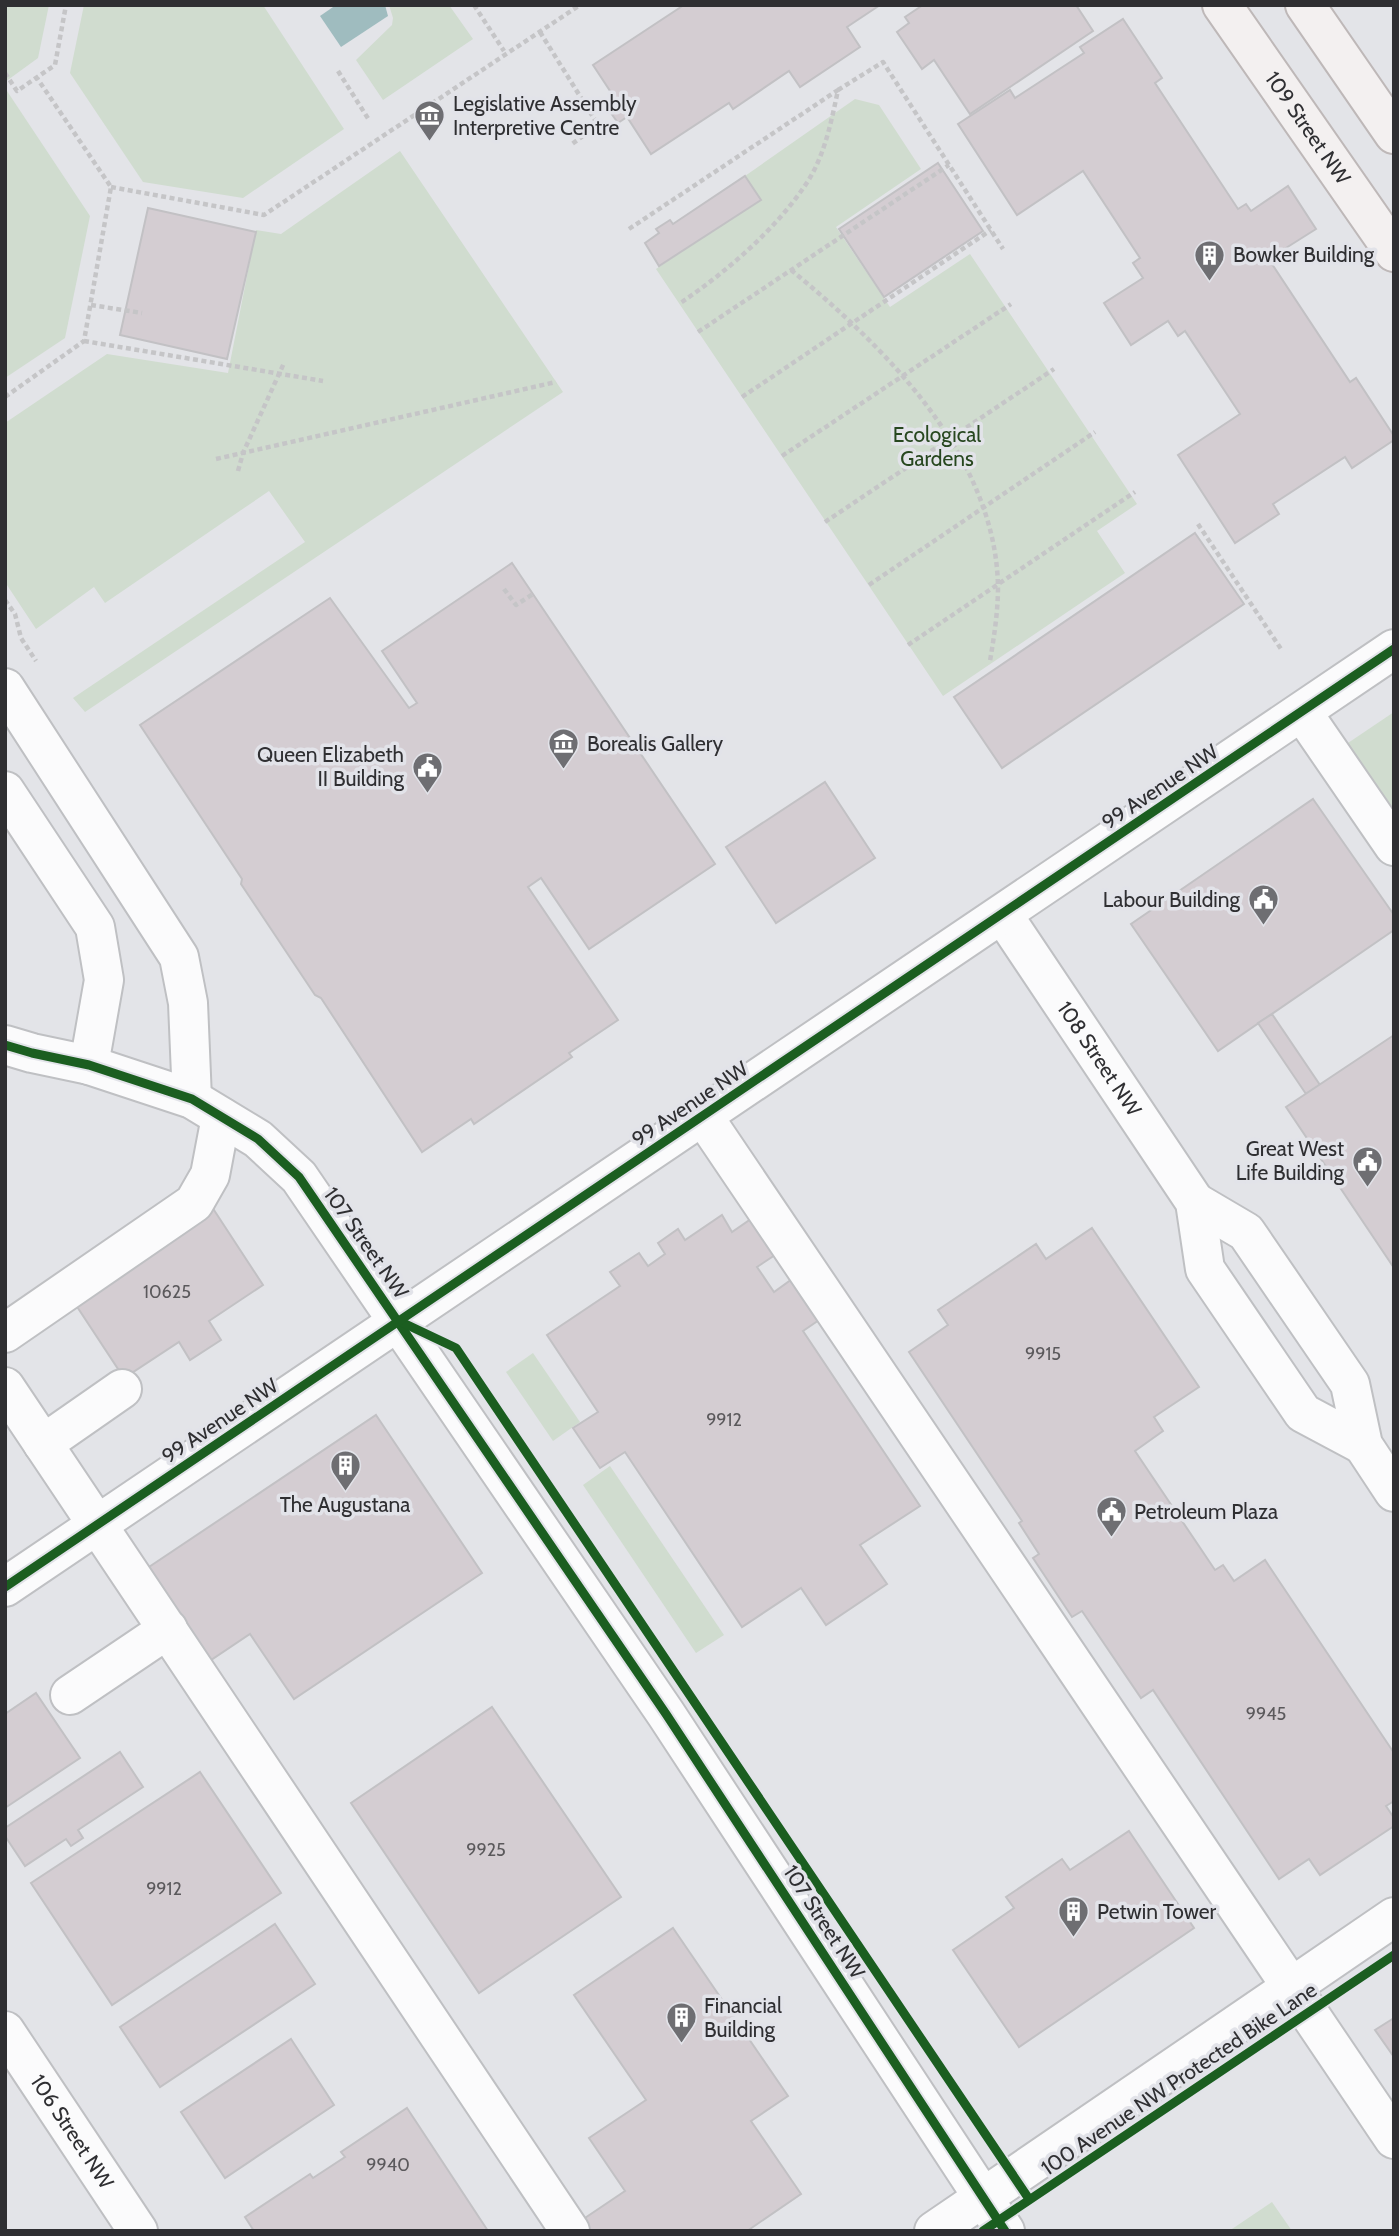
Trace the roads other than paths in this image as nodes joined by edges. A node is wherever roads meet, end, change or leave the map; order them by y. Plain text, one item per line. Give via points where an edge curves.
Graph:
1 (1222, 5) edge
2 (1305, 5) edge
3 (1394, 134) edge
4 (1394, 252) edge
5 (1394, 649) edge
6 (5, 688) edge
7 (1302, 712) junction
8 (5, 791) edge
9 (1394, 846) edge
10 (1003, 915) junction
11 (5, 1014) edge
12 (19, 1049) edge
13 (89, 1065) junction
14 (207, 1108) junction
15 (703, 1116) junction
16 (1195, 1202) junction
17 (399, 1321) junction
18 (5, 1333) edge
19 (5, 1387) edge
20 (122, 1389) dead end
21 (43, 1444) junction
22 (1363, 1445) junction
23 (1394, 1492) edge
24 (98, 1525) junction
25 (5, 1587) edge
26 (168, 1629) junction
27 (71, 1695) dead end
28 (1394, 1917) edge
29 (1291, 1986) junction
30 (5, 2031) edge
31 (1394, 2139) edge
32 (984, 2197) junction
33 (138, 2231) edge
34 (570, 2231) edge
35 (934, 2231) edge
36 (1005, 2231) edge

1 - 4 main road, 109 Street NW
2 - 3 main road
5 - 7 street, 99 Avenue NW
6 - 14 street via 179,957
7 - 9 street
7 - 10 street, 99 Avenue NW
8 - 13 street via 95,927 104,980
10 - 15 street, 99 Avenue NW
10 - 16 street, 108 Street NW
11 - 12 street
12 - 13 street, 107 Street NW
13 - 14 street, 107 Street NW
14 - 17 street, 107 Street NW via 258,1139 299,1177
14 - 18 street via 210,1175 194,1203
15 - 17 street, 99 Avenue NW
15 - 29 street
16 - 22 street, 108 Street NW via 1246,1232 1350,1384
16 - 22 street, 108 Street NW via 1205,1269 1303,1413
17 - 24 street, 99 Avenue NW
17 - 32 street, 107 Street NW via 666,1714
19 - 21 street
20 - 21 street
21 - 24 street
22 - 23 street, 108 Street NW
24 - 25 street, 99 Avenue NW
24 - 26 street
26 - 27 street
26 - 34 street
28 - 29 street
29 - 31 street
29 - 32 street
30 - 33 street, 106 Street NW
32 - 35 street
32 - 36 street, 107 Street NW

